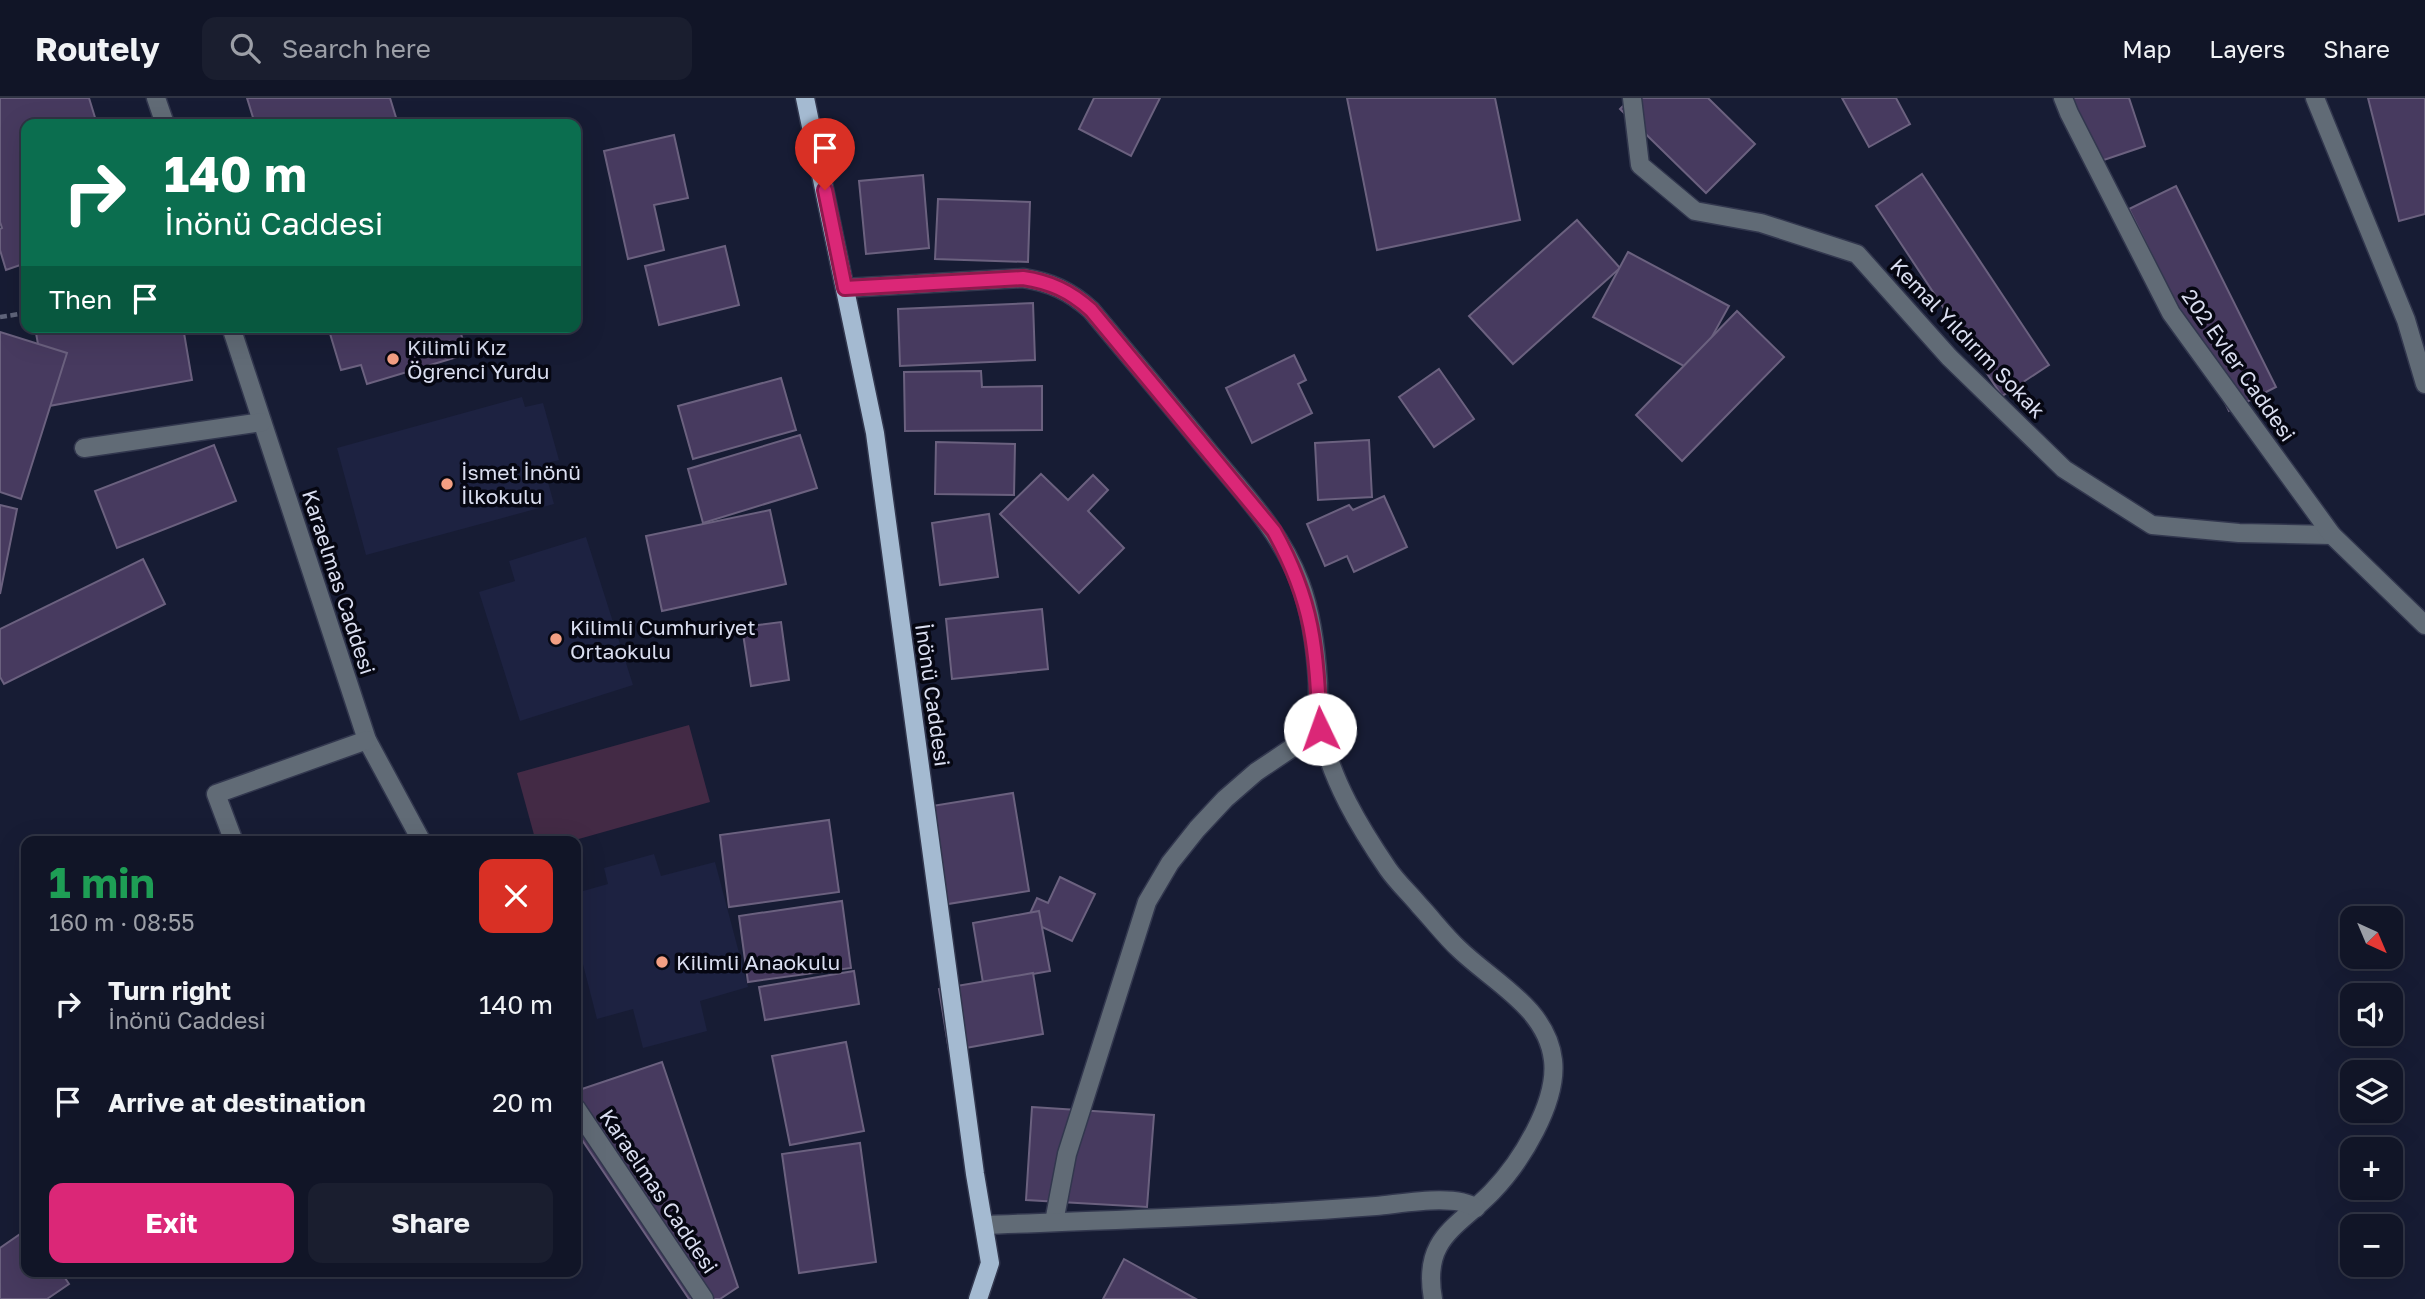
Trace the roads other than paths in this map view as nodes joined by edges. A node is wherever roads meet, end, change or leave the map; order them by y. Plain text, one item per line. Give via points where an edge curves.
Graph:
1 (156, 98) edge
2 (805, 98) edge
3 (1632, 98) edge
4 (2063, 98) edge
5 (2315, 98) edge
6 (163, 119) edge
7 (845, 288) junction
8 (233, 333) edge
9 (2425, 384) edge
10 (262, 422) junction
11 (84, 448) dead end
12 (2332, 535) junction
13 (2425, 625) edge
14 (1320, 729) junction
15 (367, 740) junction
16 (232, 836) edge
17 (419, 836) edge
18 (581, 1115) edge
19 (1476, 1208) junction
20 (1054, 1222) junction
21 (984, 1225) junction
22 (704, 1299) edge
23 (978, 1299) edge
24 (1433, 1299) edge

1 - 6 street
2 - 7 main road, İnönü Caddesi
3 - 12 street, Kemal Yıldırım Sokak via 1640,165 1695,211 1761,223 1857,254 1949,357 2064,469 2152,525
4 - 12 street, 202 Evler Caddesi via 2171,313
5 - 9 street via 2406,320
7 - 14 street via 1023,278 1044,281 1077,297 1284,548 1310,615
7 - 21 main road, İnönü Caddesi via 875,433
8 - 10 street, Karaelmas Caddesi
10 - 11 street
10 - 15 street, Karaelmas Caddesi
12 - 13 street, 202 Evler Caddesi
14 - 19 street via 1344,795 1390,872 1459,949 1533,1013 1550,1044 1553,1082 1538,1124 1511,1169
14 - 20 street via 1225,799 1170,863 1147,902 1067,1154
15 - 16 street via 216,794
15 - 17 street, Karaelmas Caddesi
18 - 22 street, Karaelmas Caddesi
19 - 20 street via 1468,1203 1436,1201
19 - 24 street via 1457,1221 1435,1255
20 - 21 street
21 - 23 main road, İnönü Caddesi via 990,1263

